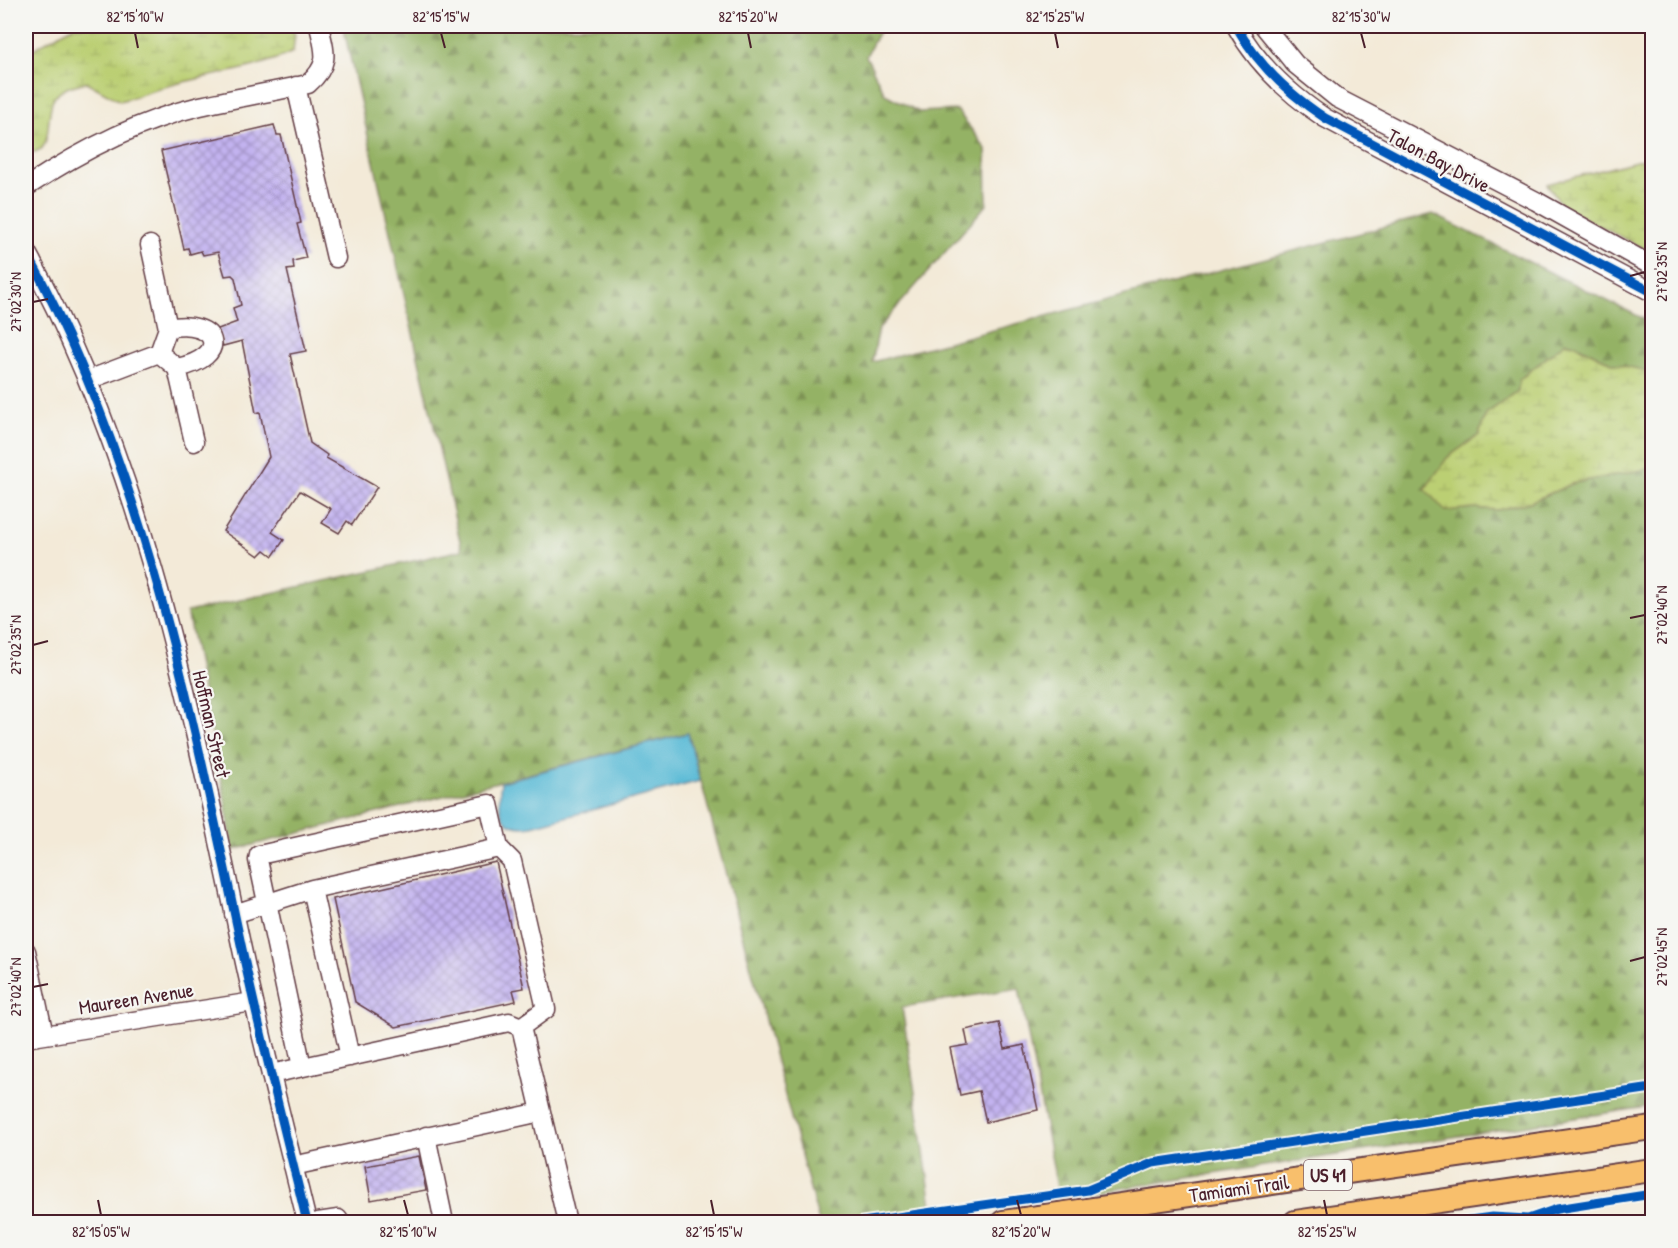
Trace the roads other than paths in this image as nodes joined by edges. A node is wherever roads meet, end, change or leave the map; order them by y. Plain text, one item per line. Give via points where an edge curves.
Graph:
1 (319, 26) edge
2 (1236, 26) edge
3 (1264, 26) edge
4 (296, 86) junction
5 (26, 186) edge
6 (150, 245) dead end
7 (26, 250) edge
8 (336, 258) dead end
9 (1653, 266) edge
10 (1653, 292) edge
11 (168, 328) junction
12 (159, 353) junction
13 (177, 368) junction
14 (88, 380) junction
15 (194, 442) dead end
16 (499, 848) junction
17 (312, 889) junction
18 (268, 904) junction
19 (234, 914) junction
20 (26, 951) edge
21 (253, 1002) junction
22 (521, 1027) junction
23 (44, 1035) junction
24 (26, 1038) edge
25 (350, 1057) junction
26 (302, 1067) junction
27 (271, 1074) junction
28 (542, 1112) junction
29 (1653, 1128) edge
30 (426, 1136) junction
31 (293, 1166) junction
32 (1653, 1170) edge
33 (307, 1222) edge
34 (318, 1222) edge
35 (340, 1222) edge
36 (444, 1222) edge
37 (567, 1222) edge
38 (1005, 1222) edge
39 (1295, 1222) edge

1 - 4 street via 325,62 308,84
2 - 10 street, Talon Bay Drive via 1279,82 1325,118
3 - 9 street, Talon Bay Drive via 1295,64 1337,98
4 - 5 street via 198,106 158,120 90,147
4 - 8 street
6 - 11 street
7 - 14 street, Hoffman Street
11 - 12 street
11 - 13 street via 196,326 208,333 212,341 207,358
12 - 13 street
12 - 14 street
13 - 15 street
14 - 19 street, Hoffman Street via 144,536 176,647
16 - 17 street
16 - 18 street via 489,804 264,853 258,860
16 - 22 street via 512,861 546,1009
17 - 18 street
17 - 25 street
18 - 19 street
18 - 26 street
19 - 21 street, Hoffman Street
20 - 23 street
21 - 23 street, Maureen Avenue
21 - 27 street, Hoffman Street
22 - 25 street via 509,1022
22 - 28 street
23 - 24 street, Maureen Avenue
25 - 26 street
26 - 27 street
27 - 31 street, Hoffman Street
28 - 30 street
28 - 37 street
29 - 38 main road, Tamiami Trail / US 41
30 - 31 street
30 - 36 street
31 - 33 street, Hoffman Street
32 - 39 main road, US 41
34 - 35 street

